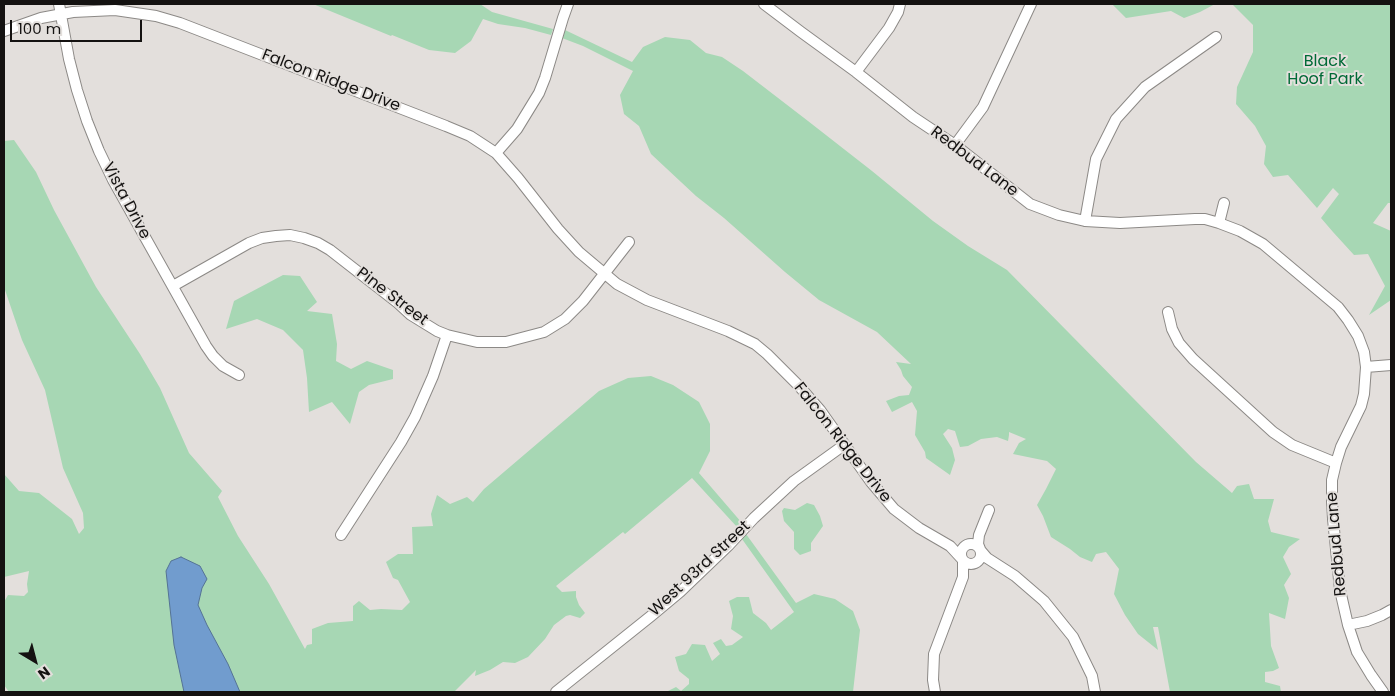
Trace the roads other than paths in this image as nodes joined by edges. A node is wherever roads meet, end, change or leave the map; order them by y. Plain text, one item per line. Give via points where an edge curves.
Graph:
1 (568, 4) edge
2 (764, 4) edge
3 (900, 4) edge
4 (1031, 4) edge
5 (60, 9) edge
6 (4, 31) edge
7 (1216, 37) dead end
8 (856, 72) junction
9 (955, 145) junction
10 (496, 153) junction
11 (1224, 203) dead end
12 (1085, 221) junction
13 (1219, 223) junction
14 (628, 242) dead end
15 (603, 273) junction
16 (173, 286) junction
17 (1168, 312) dead end
18 (448, 335) junction
19 (1391, 364) edge
20 (1366, 367) junction
21 (239, 375) dead end
22 (844, 446) junction
23 (1336, 463) junction
24 (989, 510) dead end
25 (341, 535) dead end
26 (979, 535) junction
27 (968, 544) junction
28 (950, 546) junction
29 (980, 550) junction
30 (962, 560) junction
31 (976, 564) junction
32 (999, 566) junction
33 (963, 577) junction
34 (1391, 610) edge
35 (1348, 625) junction
36 (556, 692) edge
37 (935, 692) edge
38 (1095, 692) edge
39 (1383, 692) edge

1 - 10 street via 539,93 521,124
2 - 8 street, Redbud Lane
3 - 8 street via 889,28
4 - 9 street via 983,107
5 - 6 street, Falcon Ridge Drive
5 - 10 street, Falcon Ridge Drive via 115,10 180,23 446,126 470,136
5 - 16 street, Vista Drive via 77,90 99,151
7 - 12 street via 1145,88 1116,119 1096,159
8 - 9 street, Redbud Lane
9 - 12 street, Redbud Lane via 1030,204 1059,216
10 - 15 street, Falcon Ridge Drive via 558,229
11 - 13 street
12 - 13 street, Redbud Lane via 1120,223 1205,219
13 - 20 street, Redbud Lane via 1263,244 1338,307 1358,336
14 - 15 street
15 - 18 street, Pine Street via 565,319 544,332 520,340 492,343
15 - 22 street, Falcon Ridge Drive via 647,300 755,344 800,386
16 - 18 street, Pine Street via 262,238 304,238 330,250 411,315
16 - 21 street, Vista Drive via 206,346 223,366
17 - 23 street via 1179,343 1193,359 1273,432 1292,445
18 - 25 street via 415,417
19 - 20 street
20 - 23 street, Redbud Lane via 1361,406
22 - 28 street, Falcon Ridge Drive via 894,509
22 - 36 street, West 93rd Street via 794,481 680,592
23 - 35 street, Redbud Lane via 1332,480 1333,519 1340,590
24 - 26 street
26 - 27 street
26 - 29 street
27 - 28 street
27 - 29 street
27 - 30 street via 960,553
28 - 30 street, Falcon Ridge Drive
29 - 31 street via 981,558
29 - 32 street
30 - 31 street
30 - 33 street
31 - 32 street
31 - 33 street
32 - 38 street via 1044,601 1073,637 1092,676
33 - 37 street via 934,654
34 - 35 street
35 - 39 street, Redbud Lane via 1357,652

